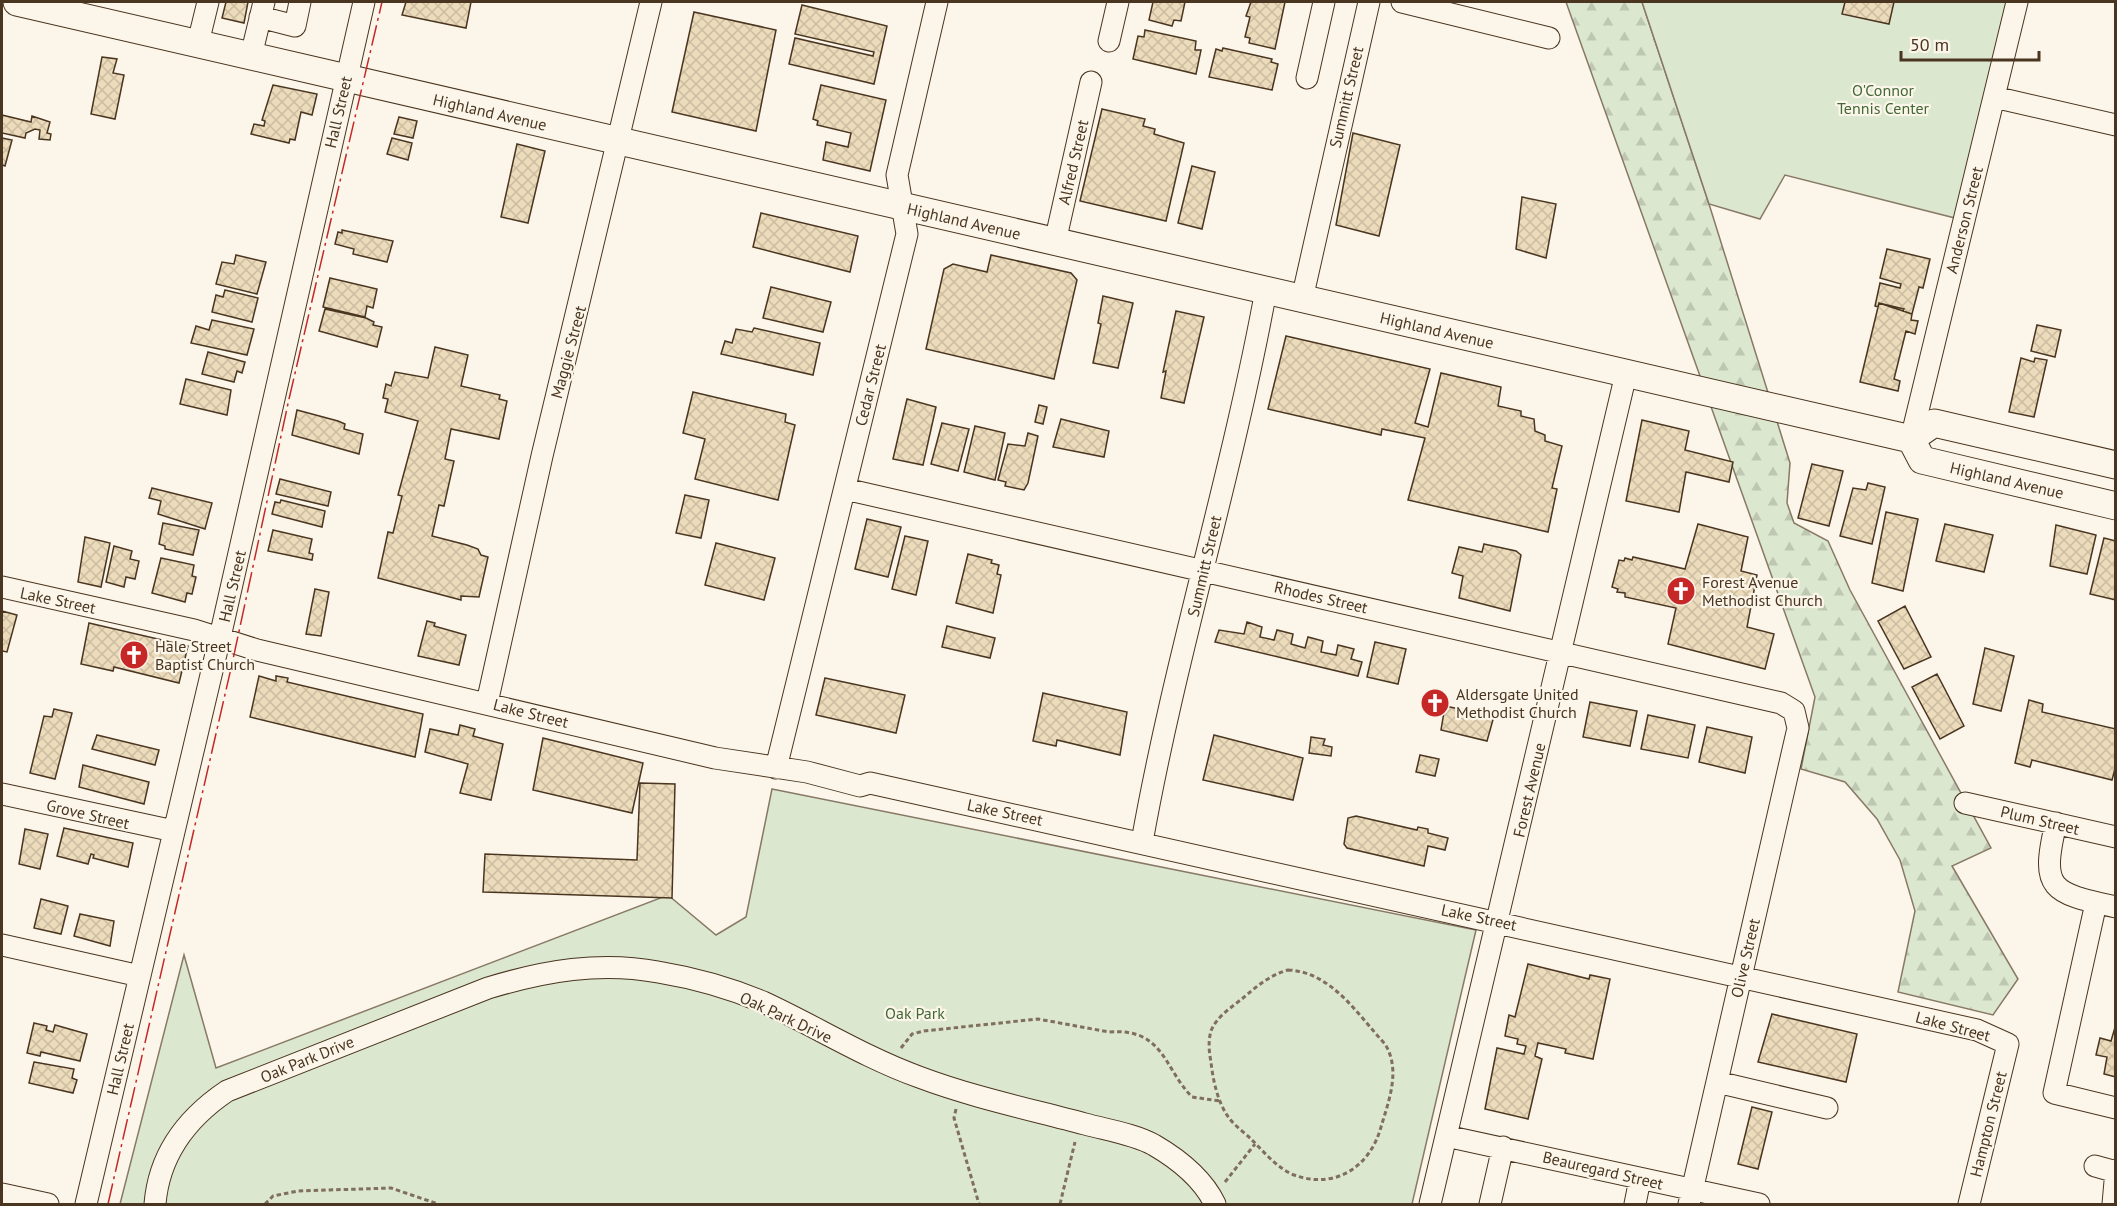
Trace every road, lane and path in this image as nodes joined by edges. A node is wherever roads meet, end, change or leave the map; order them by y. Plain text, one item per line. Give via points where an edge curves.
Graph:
1 (17, 2) edge
2 (208, 2) edge
3 (300, 2) edge
4 (364, 2) edge
5 (651, 2) edge
6 (937, 2) edge
7 (1118, 2) edge
8 (1324, 2) edge
9 (1369, 2) edge
10 (1402, 2) edge
11 (2017, 2) edge
12 (262, 9) edge
13 (1549, 38) dead end
14 (1109, 41) dead end
15 (198, 43) junction
16 (251, 56) junction
17 (346, 78) junction
18 (1307, 78) dead end
19 (1091, 82) dead end
20 (1994, 97) junction
21 (2115, 125) edge
22 (618, 141) junction
23 (902, 207) junction
24 (1055, 242) junction
25 (1266, 291) junction
26 (1302, 299) junction
27 (1626, 374) junction
28 (1911, 439) junction
29 (2115, 465) edge
30 (845, 489) junction
31 (2115, 506) edge
32 (1202, 571) junction
33 (2, 587) edge
34 (220, 637) junction
35 (1561, 652) junction
36 (487, 703) junction
37 (1794, 711) joint
38 (776, 768) junction
39 (2, 794) edge
40 (1965, 803) dead end
41 (2056, 823) junction
42 (174, 831) junction
43 (2115, 837) edge
44 (1142, 842) junction
45 (2106, 905) edge
46 (1498, 921) junction
47 (2, 945) edge
48 (140, 976) junction
49 (1741, 976) junction
50 (2008, 1044) joint
51 (893, 1066) junction
52 (1717, 1082) junction
53 (962, 1091) junction
54 (1220, 1101) junction
55 (1827, 1108) dead end
56 (2115, 1108) edge
57 (1080, 1123) junction
58 (1446, 1136) junction
59 (1255, 1144) junction
60 (1503, 1147) junction
61 (2110, 1170) edge
62 (1640, 1179) junction
63 (2, 1194) edge
64 (1691, 1198) edge
65 (1214, 1201) edge
66 (1492, 1202) edge
67 (48, 1204) edge
68 (86, 1204) edge
69 (155, 1204) edge
70 (265, 1204) edge
71 (438, 1204) edge
72 (979, 1204) edge
73 (1060, 1204) edge
74 (1430, 1204) edge
75 (1635, 1204) edge
76 (1759, 1204) edge
77 (1969, 1204) edge
78 (2113, 1204) edge

1 - 15 main road, Highland Avenue
2 - 15 street
3 - 12 street via 295,26
4 - 17 street, Hall Street
5 - 22 street, Maggie Street
6 - 23 street, Cedar Street via 899,162
7 - 14 street
8 - 18 street
9 - 26 street, Summitt Street
10 - 13 street
11 - 20 street, Anderson Street
12 - 16 street
15 - 16 main road, Highland Avenue
16 - 17 main road, Highland Avenue
17 - 22 main road, Highland Avenue
17 - 34 street, Hall Street
19 - 24 street, Alfred Street
20 - 21 street
20 - 28 street, Anderson Street
22 - 23 main road, Highland Avenue
22 - 36 street, Maggie Street via 544,445
23 - 24 main road, Highland Avenue
23 - 30 street, Cedar Street via 907,234
24 - 25 main road, Highland Avenue
25 - 26 main road, Highland Avenue
25 - 32 street, Summitt Street via 1254,358
26 - 27 main road, Highland Avenue
27 - 28 main road, Highland Avenue
27 - 35 street, Forest Avenue
28 - 29 main road via 1934,423
28 - 31 main road, Highland Avenue via 1922,460
30 - 32 street, Rhodes Street
30 - 38 street, Cedar Street
32 - 35 street, Rhodes Street
32 - 44 street, Summitt Street
33 - 34 street, Lake Street
34 - 36 street, Lake Street via 258,650
34 - 42 street, Hall Street
35 - 37 street, Rhodes Street via 1781,703
35 - 46 street, Forest Avenue
36 - 38 street, Lake Street via 715,758
37 - 49 street, Olive Street via 1798,728
38 - 44 street, Lake Street via 860,786 870,783
39 - 42 street, Grove Street
40 - 41 street, Plum Street
41 - 43 street, Plum Street
41 - 45 street via 2048,860 2051,880 2067,894
42 - 48 street, Hall Street
44 - 46 street, Lake Street
45 - 56 street via 2054,1093
46 - 49 street, Lake Street
46 - 58 street, Forest Avenue
47 - 48 street
48 - 68 street, Hall Street
49 - 50 street, Lake Street via 1977,1030
49 - 52 street, Olive Street
50 - 77 street, Hampton Street
51 - 53 street, Oak Park Drive
51 - 54 path via 912,1034 1038,1019 1132,1034 1149,1041 1168,1060 1192,1097
51 - 69 street, Oak Park Drive via 762,1002 701,981 614,967 532,975 488,988 227,1091 204,1106 182,1130 159,1180
52 - 55 street
52 - 64 street, Olive Street
53 - 57 street, Oak Park Drive
53 - 72 path via 954,1118
54 - 59 path via 1230,1119
54 - 59 path via 1211,1069 1212,1030 1224,1013 1274,974 1303,971 1325,981 1385,1044 1393,1056 1391,1092 1371,1153 1358,1166 1347,1174 1315,1180 1293,1174
57 - 65 street, Oak Park Drive via 1154,1145 1183,1164
57 - 73 path
58 - 60 street, Beauregard Street
58 - 74 street, Forest Avenue
59 - 65 path
60 - 62 street, Beauregard Street
60 - 66 street
61 - 78 street
62 - 64 street, Beauregard Street
62 - 75 street
63 - 67 street
64 - 76 street, Beauregard Street
70 - 71 path via 273,1196 298,1191 391,1188

